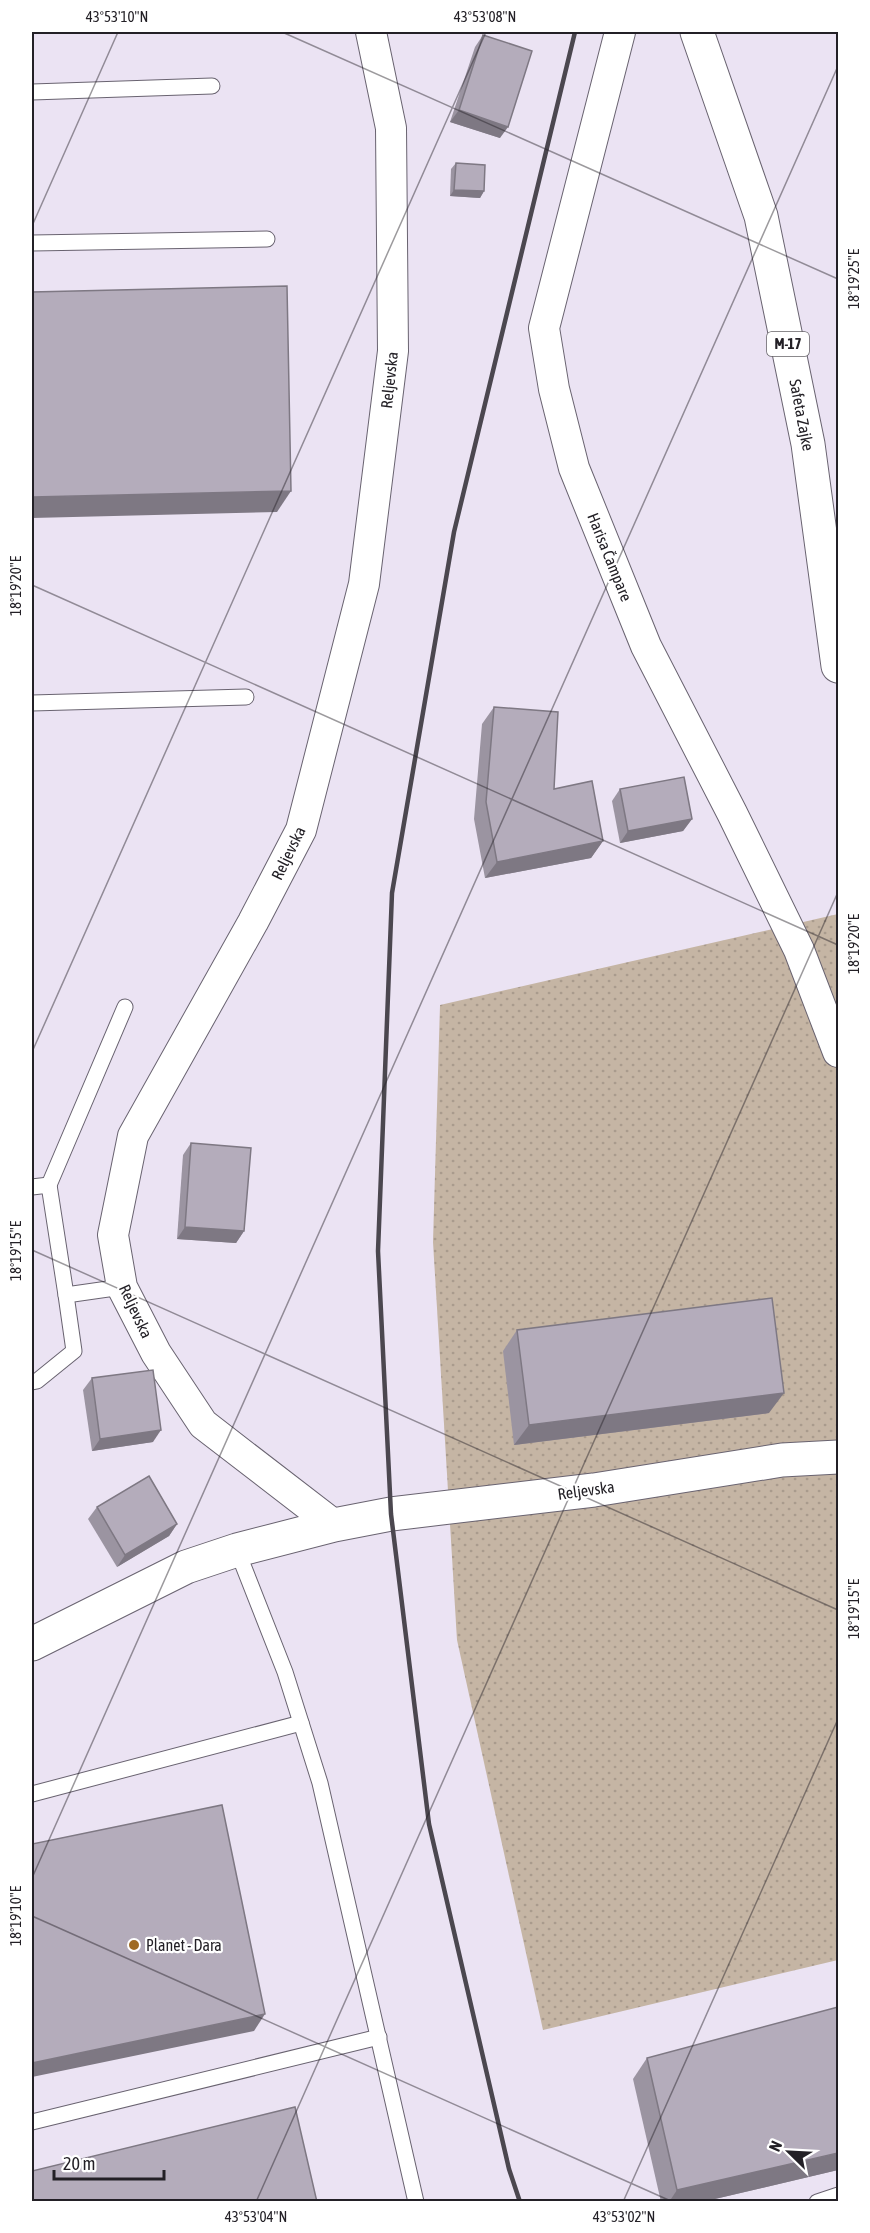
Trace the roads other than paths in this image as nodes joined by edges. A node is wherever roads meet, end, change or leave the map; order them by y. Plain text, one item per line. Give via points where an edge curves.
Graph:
1 (370, 32) edge
2 (620, 32) edge
3 (697, 32) edge
4 (212, 86) dead end
5 (32, 92) edge
6 (267, 239) dead end
7 (32, 243) edge
8 (838, 666) edge
9 (246, 697) dead end
10 (32, 703) edge
11 (125, 1007) dead end
12 (838, 1052) edge
13 (50, 1185) junction
14 (32, 1187) edge
15 (122, 1287) junction
16 (66, 1295) junction
17 (32, 1382) edge
18 (838, 1457) edge
19 (334, 1525) junction
20 (237, 1550) junction
21 (32, 1644) edge
22 (301, 1723) junction
23 (32, 1794) edge
24 (379, 2037) junction
25 (32, 2122) edge
26 (838, 2195) edge
27 (416, 2202) edge
28 (817, 2202) edge

1 - 15 street, Reljevska via 391,128 393,351 364,584 301,830 133,1136 113,1235
2 - 12 street, Harisa Čampare via 544,327 554,389 574,468 646,646 799,950
3 - 8 main road, Safeta Zajke / M-17 via 761,216 808,444
4 - 5 lane
6 - 7 lane
9 - 10 lane
11 - 13 lane
13 - 14 lane
13 - 16 lane
15 - 16 lane
15 - 19 street, Reljevska via 156,1353 203,1424
16 - 17 lane via 74,1351
18 - 19 main road, Reljevska via 782,1460
19 - 20 main road, Reljevska
20 - 21 main road, Reljevska via 186,1568
20 - 22 lane
22 - 23 lane
22 - 24 lane via 320,1783
24 - 25 lane
24 - 27 lane
26 - 28 lane

